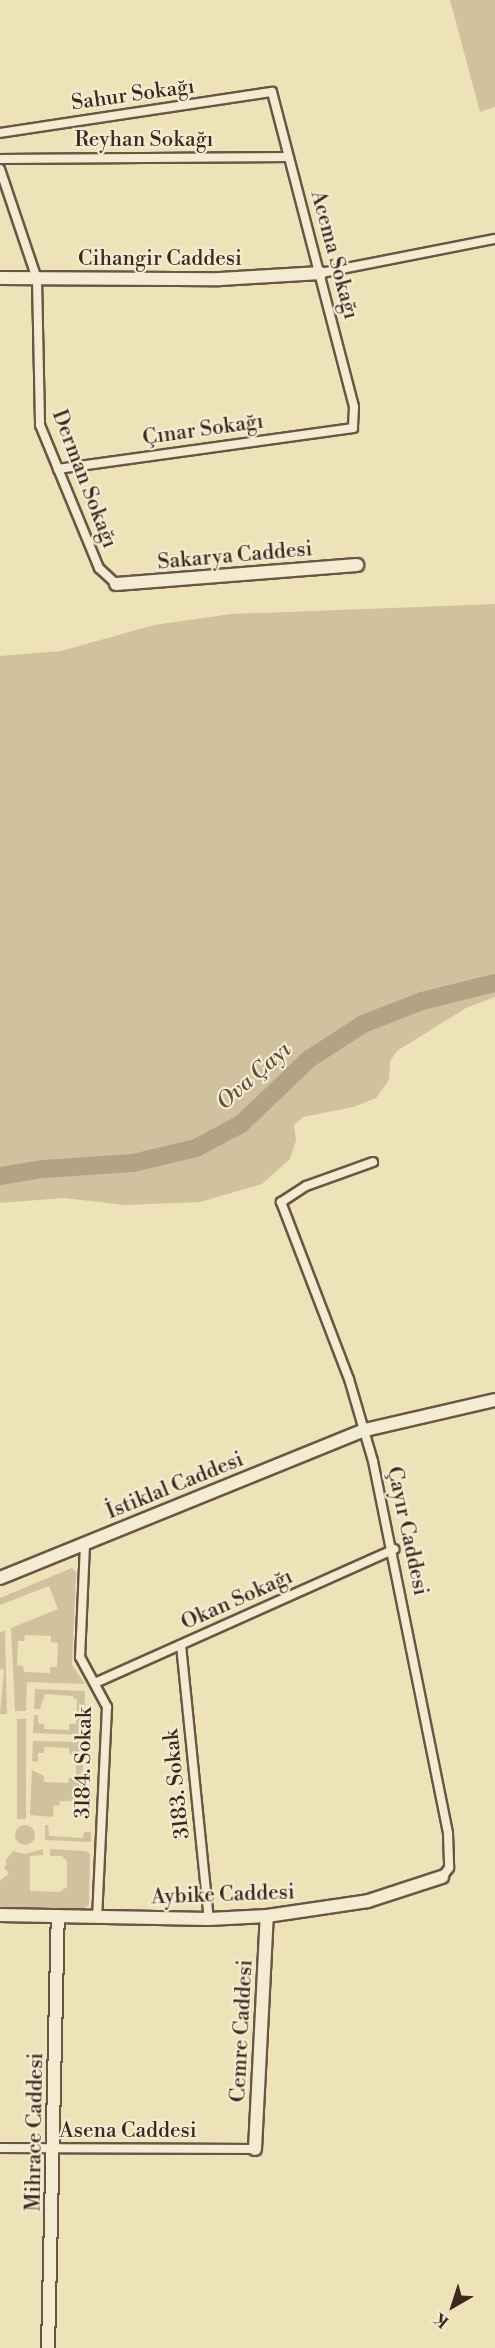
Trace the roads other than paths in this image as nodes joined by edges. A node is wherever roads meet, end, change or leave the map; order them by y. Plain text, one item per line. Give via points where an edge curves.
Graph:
1 (272, 93) joint
2 (0, 133) edge
3 (288, 157) junction
4 (0, 159) edge
5 (0, 170) edge
6 (495, 239) edge
7 (321, 273) junction
8 (0, 278) edge
9 (37, 279) junction
10 (353, 428) joint
11 (58, 469) junction
12 (357, 565) dead end
13 (116, 584) joint
14 (374, 1162) dead end
15 (495, 1400) edge
16 (365, 1430) junction
17 (86, 1544) junction
18 (394, 1549) junction
19 (0, 1578) edge
20 (181, 1645) junction
21 (95, 1683) junction
22 (442, 1877) joint
23 (0, 1915) edge
24 (58, 1916) junction
25 (267, 1916) junction
26 (97, 1917) junction
27 (209, 1919) junction
28 (0, 2148) edge
29 (55, 2149) junction
30 (255, 2149) joint
31 (48, 2348) edge

1 - 2 street, Sahur Sokağı
1 - 3 street, Acema Sokağı
3 - 4 street, Reyhan Sokağı
3 - 7 street, Acema Sokağı
5 - 9 street, Derman Sokağı
6 - 7 street
7 - 9 street, Cihangir Caddesi via 238,279
7 - 10 street, Acema Sokağı via 354,407
8 - 9 street, Cihangir Caddesi
9 - 11 street, Derman Sokağı via 37,410
10 - 11 street, Çınar Sokağı
11 - 13 street, Derman Sokağı via 99,568
12 - 13 street, Sakarya Caddesi
14 - 16 street, Çayır Caddesi via 306,1186 281,1202
15 - 16 street, İstiklal Caddesi
16 - 17 street, İstiklal Caddesi
16 - 18 street, Çayır Caddesi
17 - 19 street, İstiklal Caddesi
17 - 21 street, 3184. Sokak via 80,1658
18 - 20 street, Okan Sokağı
18 - 22 street, Çayır Caddesi via 448,1834 449,1868
20 - 21 street, Okan Sokağı
20 - 27 street, 3183. Sokak
21 - 26 street, 3184. Sokak via 106,1707
22 - 25 street, Aybike Caddesi via 368,1902
23 - 24 street, Aybike Caddesi
24 - 26 street, Aybike Caddesi
24 - 29 street, Mihrace Caddesi
25 - 27 street, Aybike Caddesi
25 - 30 street, Cemre Caddesi
26 - 27 street, Aybike Caddesi
28 - 29 street, Asena Caddesi
29 - 30 street, Asena Caddesi
29 - 31 street, Mihrace Caddesi

